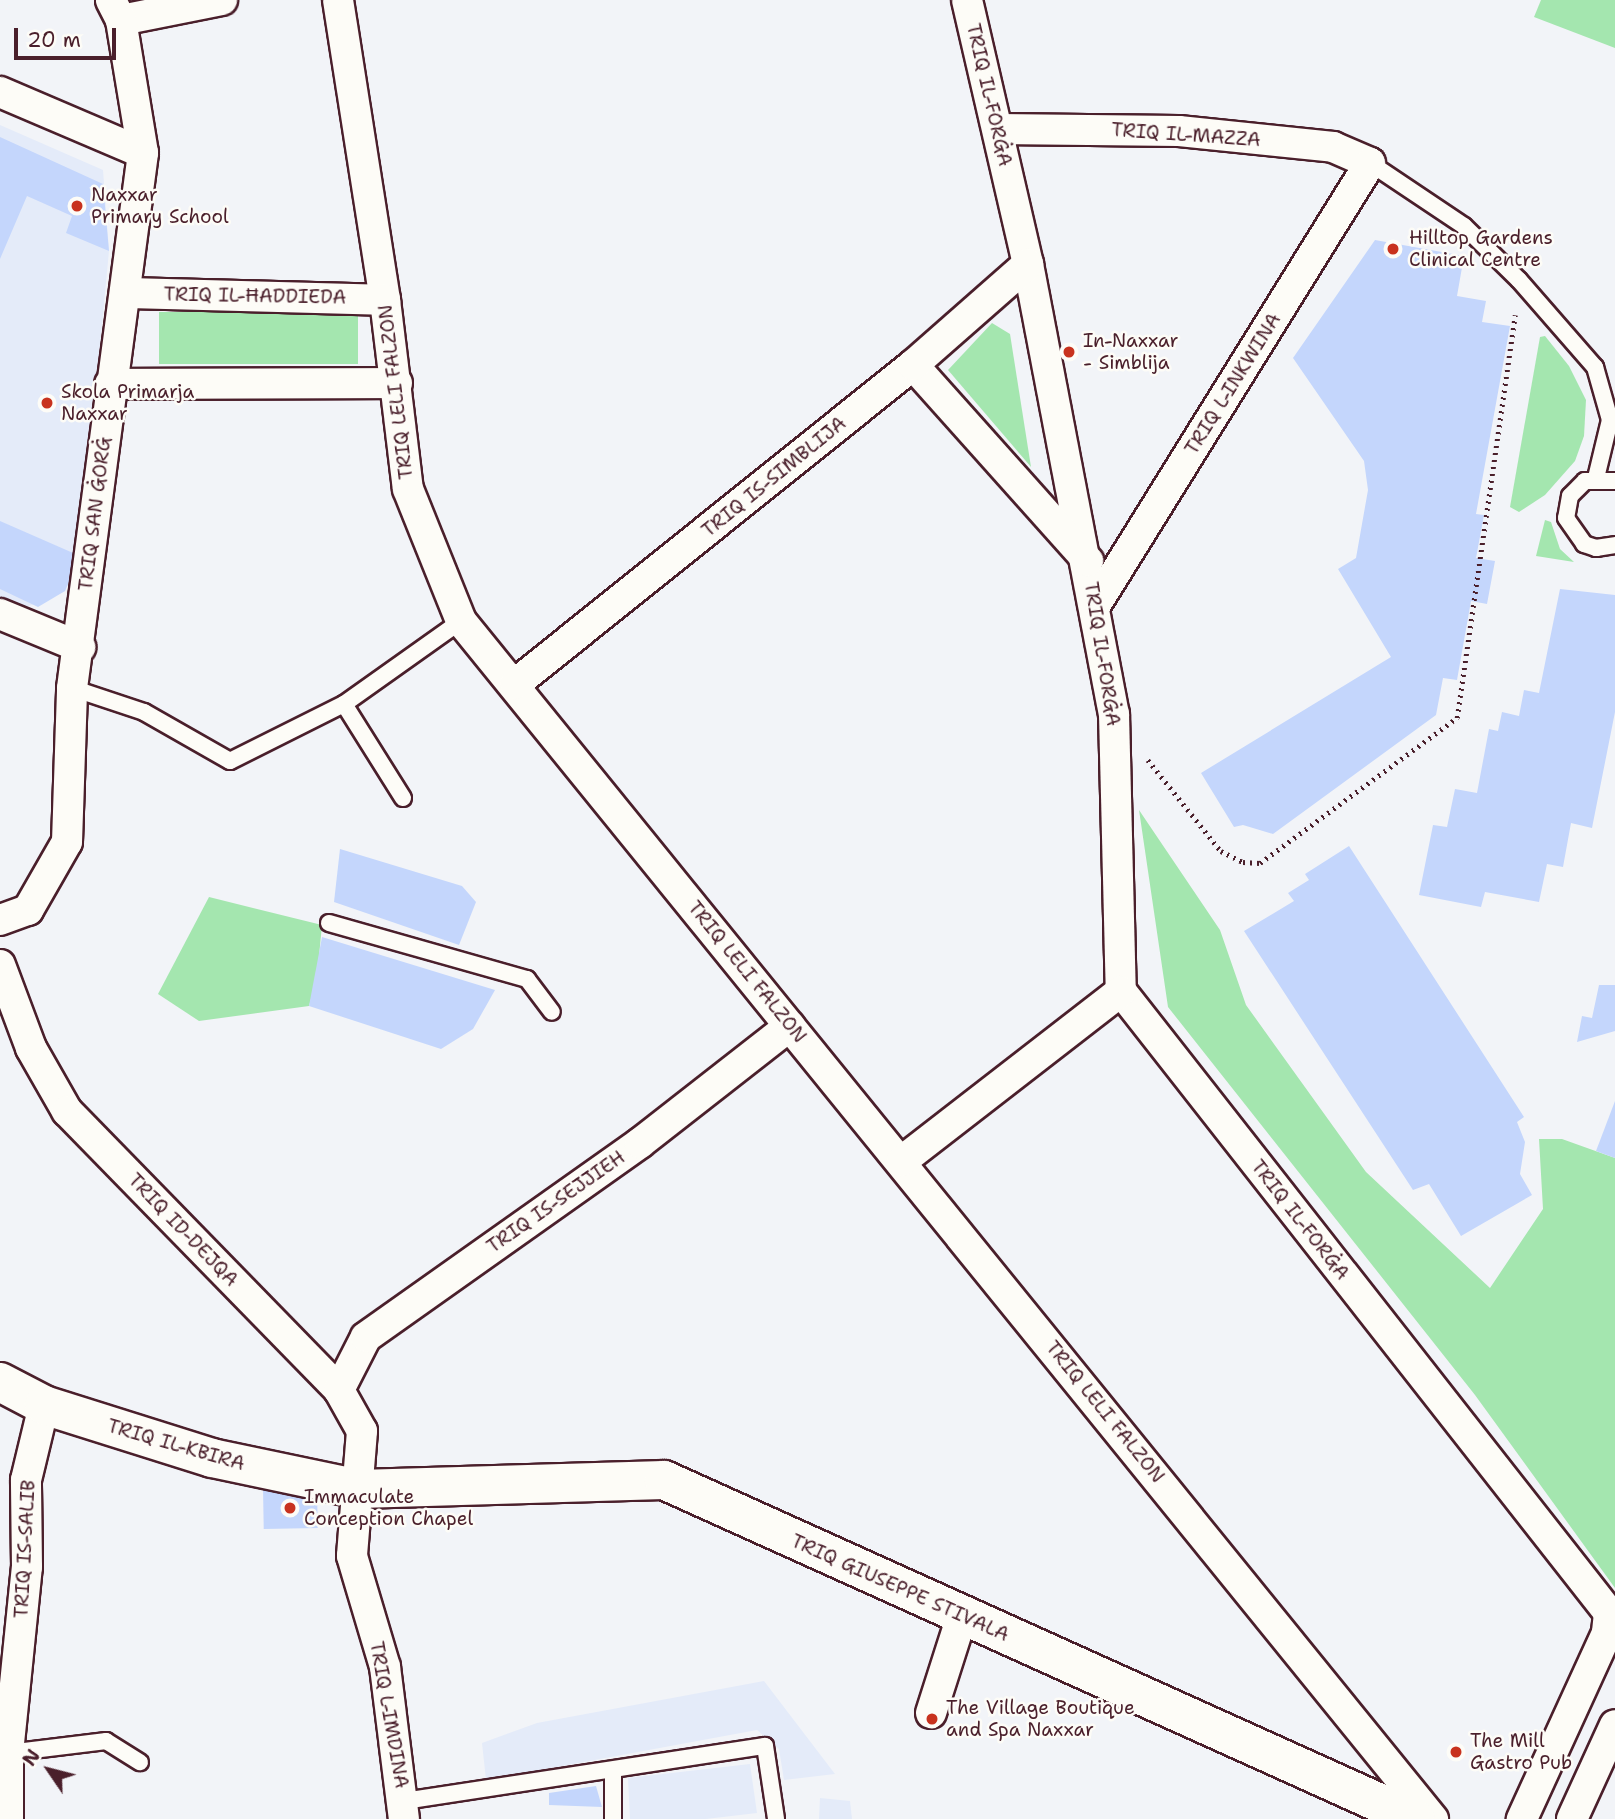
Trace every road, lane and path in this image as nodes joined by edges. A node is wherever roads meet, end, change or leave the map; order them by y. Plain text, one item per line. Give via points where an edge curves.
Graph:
1 (222, 0) edge
2 (338, 0) edge
3 (967, 0) edge
4 (116, 10) edge
5 (0, 92) edge
6 (998, 128) junction
7 (143, 153) junction
8 (1370, 163) junction
9 (1028, 264) junction
10 (1520, 280) junction
11 (125, 293) junction
12 (385, 300) junction
13 (913, 365) junction
14 (397, 383) junction
15 (110, 384) junction
16 (1613, 423) edge
17 (1596, 478) junction
18 (1615, 481) edge
19 (1615, 545) edge
20 (1088, 561) junction
21 (1096, 604) junction
22 (0, 614) edge
23 (461, 621) junction
24 (80, 647) junction
25 (515, 684) junction
26 (72, 688) junction
27 (344, 704) junction
28 (1147, 758) dead end
29 (403, 798) dead end
30 (0, 920) edge
31 (329, 923) dead end
32 (0, 965) edge
33 (1121, 991) junction
34 (552, 1012) dead end
35 (790, 1026) junction
36 (902, 1161) junction
37 (0, 1382) edge
38 (339, 1390) junction
39 (44, 1405) junction
40 (359, 1489) junction
41 (1612, 1614) edge
42 (961, 1616) junction
43 (931, 1713) dead end
44 (1615, 1725) edge
45 (8, 1753) junction
46 (140, 1762) dead end
47 (613, 1770) junction
48 (404, 1810) edge
49 (8, 1819) edge
50 (613, 1819) edge
51 (776, 1819) edge
52 (1415, 1819) edge
53 (1433, 1819) edge
54 (1522, 1819) edge
55 (1572, 1819) edge

1 - 4 street
2 - 12 street, TRIQ LELI FALZON
3 - 6 street, TRIQ IL-FORĠA
4 - 7 street, TRIQ SAN ĠORĠ
5 - 7 street
6 - 8 street, TRIQ IL-MAZZA via 1179,131 1333,147
6 - 9 street, TRIQ IL-FORĠA
7 - 11 street, TRIQ SAN ĠORĠ
8 - 10 lane via 1464,226
8 - 21 street, TRIQ L-INKWINA
9 - 13 street, TRIQ IS-SIMBLIJA
9 - 20 street, TRIQ IL-FORĠA
10 - 16 lane via 1595,367
10 - 28 path via 1457,718 1260,863 1242,862 1221,851
11 - 12 street, TRIQ IL-ĦADDIEDA
11 - 15 street, TRIQ SAN ĠORĠ
12 - 14 street, TRIQ LELI FALZON
13 - 20 street, TRIQ IL-FORĠA
13 - 25 street, TRIQ IS-SIMBLIJA
14 - 15 street
14 - 23 street, TRIQ LELI FALZON via 408,489
15 - 24 street, TRIQ SAN ĠORĠ
16 - 17 lane
17 - 18 lane
17 - 19 lane via 1585,481 1570,496 1566,518 1584,544 1596,548
20 - 21 street, TRIQ IL-FORĠA
21 - 33 street, TRIQ IL-FORĠA via 1114,714
22 - 24 street
23 - 25 street, TRIQ LELI FALZON
23 - 27 lane
24 - 26 street, TRIQ SAN ĠORĠ
25 - 35 street, TRIQ LELI FALZON
26 - 27 lane via 144,712 230,761
26 - 30 street, TRIQ SAN ĠORĠ via 67,842 28,910
27 - 29 lane
31 - 34 lane via 527,979
32 - 38 street, TRIQ ID-DEJQA via 31,1048 67,1111
33 - 36 street
33 - 41 street, TRIQ IL-FORĠA
35 - 36 street, TRIQ LELI FALZON
35 - 38 street, TRIQ IS-SEJJIEH via 640,1143 366,1337
36 - 53 street, TRIQ LELI FALZON
37 - 39 street, TRIQ IL-KBIRA
38 - 40 street, TRIQ ID-DEJQA via 362,1431
39 - 40 street, TRIQ IL-KBIRA via 212,1458
39 - 45 street, TRIQ IS-SALIB via 26,1480 27,1567
40 - 42 street, TRIQ GIUSEPPE STIVALA via 664,1480
40 - 48 street, TRIQ L-IMDINA via 352,1556 385,1667
41 - 54 street, TRIQ IL-FORĠA
42 - 43 street
42 - 52 street, TRIQ GIUSEPPE STIVALA
44 - 55 street
45 - 46 lane via 106,1741
45 - 49 street, TRIQ IS-SALIB
47 - 48 lane
47 - 50 lane
47 - 51 lane via 765,1746

